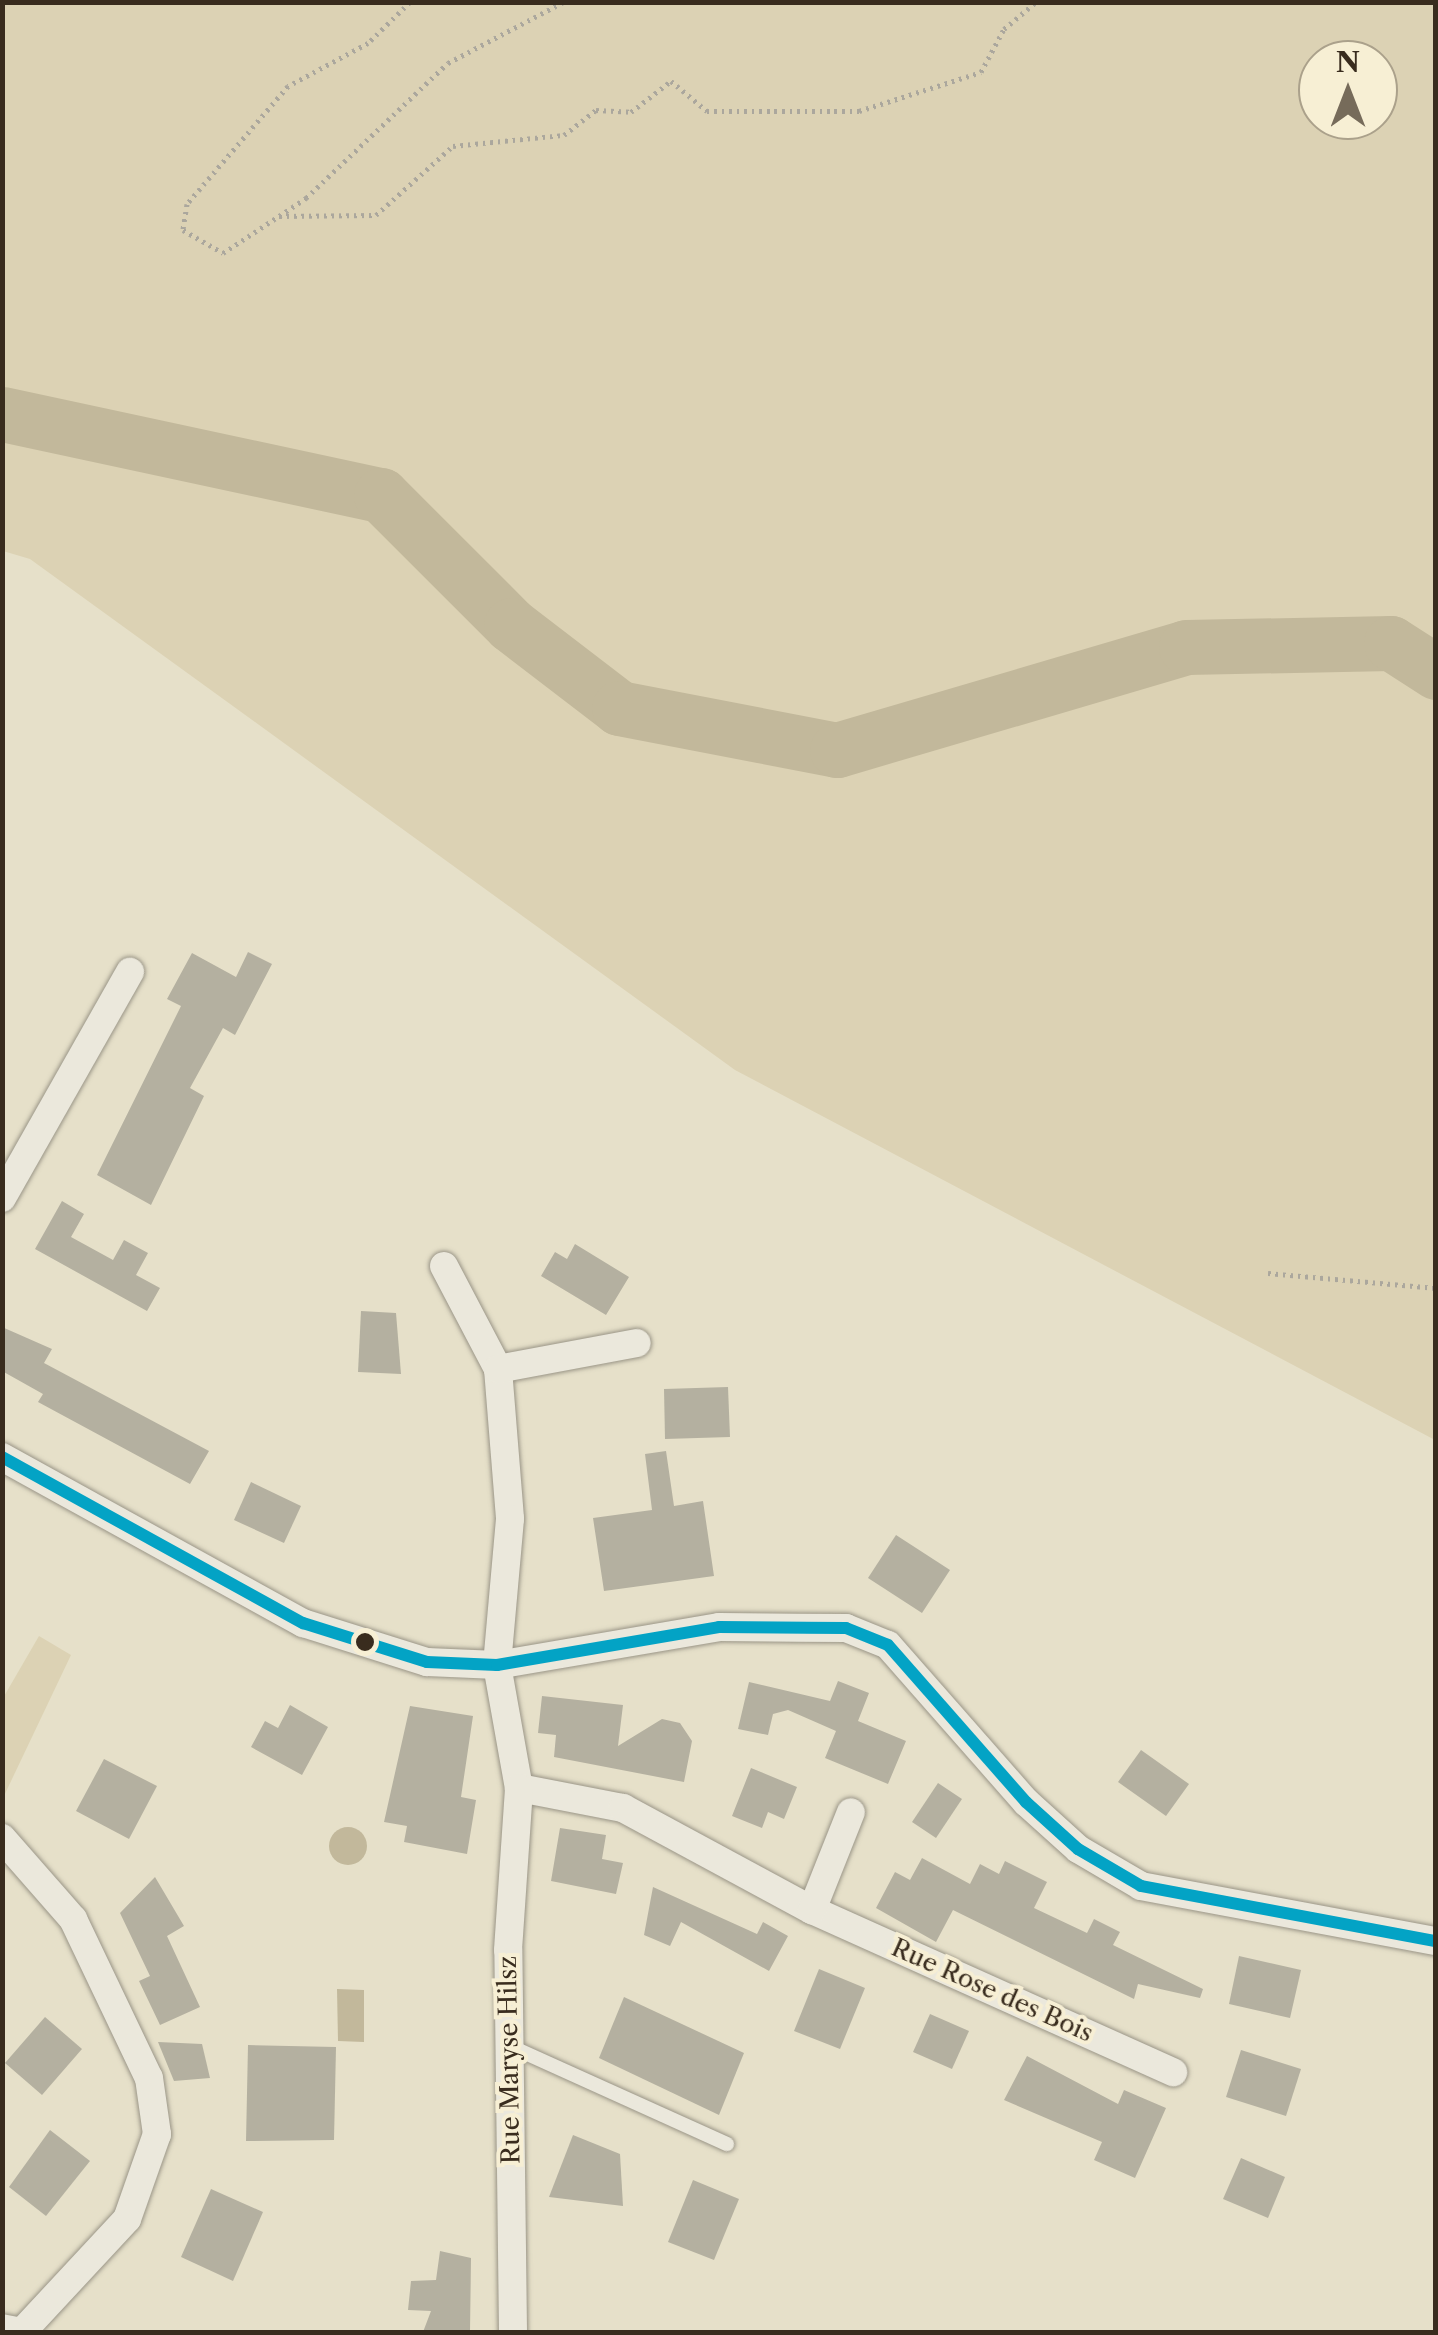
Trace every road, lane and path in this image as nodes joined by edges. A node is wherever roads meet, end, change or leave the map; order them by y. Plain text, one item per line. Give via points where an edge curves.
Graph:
1 (410, 2) edge
2 (563, 2) edge
3 (1036, 2) edge
4 (280, 216) junction
5 (130, 972) dead end
6 (2, 1198) edge
7 (444, 1266) dead end
8 (1268, 1273) dead end
9 (1436, 1288) edge
10 (637, 1343) dead end
11 (498, 1369) junction
12 (2, 1457) edge
13 (497, 1664) junction
14 (518, 1788) junction
15 (851, 1812) dead end
16 (2, 1838) edge
17 (812, 1910) junction
18 (1436, 1941) edge
19 (512, 2047) junction
20 (1172, 2072) dead end
21 (727, 2144) dead end
22 (2, 2328) edge
23 (22, 2332) edge
24 (513, 2332) edge

1 - 4 path via 368,43 288,86 187,204 184,230 223,253
2 - 4 path via 448,63
3 - 4 path via 1004,29 981,72 859,111 707,111 672,82 631,112 596,110 564,135 453,146 376,215
5 - 6 street
7 - 11 street
8 - 9 path
10 - 11 street
11 - 13 street via 510,1520
12 - 13 street via 362,1649
13 - 14 street
13 - 18 street via 720,1627 846,1628 888,1645 1026,1802 1078,1849 1142,1886
14 - 17 street, Rue Rose des Bois via 623,1808
14 - 19 street, Rue Maryse Hilsz
15 - 17 street
16 - 23 street via 73,1918 149,2078 157,2134 127,2219
17 - 20 street, Rue Rose des Bois
19 - 21 lane
19 - 24 street, Rue Maryse Hilsz
22 - 23 street

